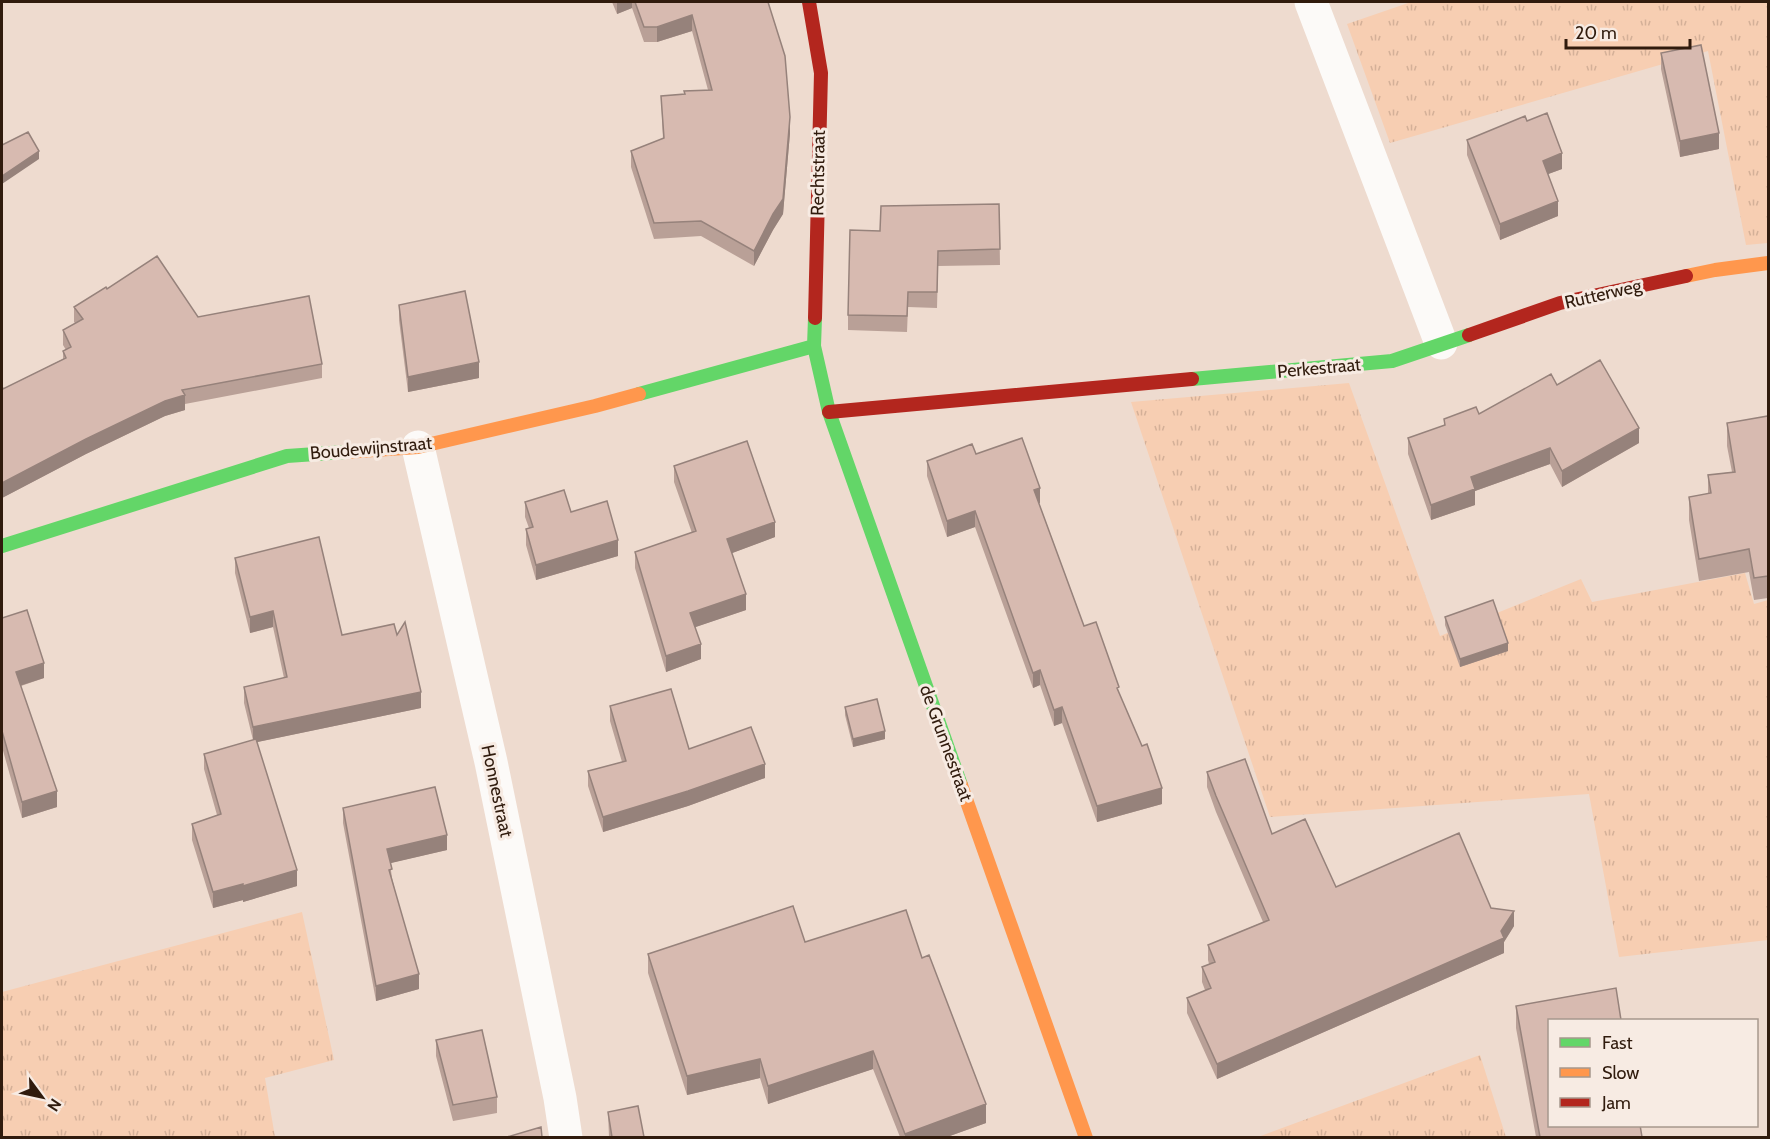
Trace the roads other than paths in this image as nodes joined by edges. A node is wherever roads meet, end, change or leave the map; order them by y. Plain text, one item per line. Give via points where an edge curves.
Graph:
1 (809, 2) edge
2 (1311, 2) edge
3 (1768, 263) edge
4 (1442, 343) junction
5 (814, 346) junction
6 (829, 412) junction
7 (418, 447) junction
8 (2, 546) edge
9 (566, 1137) edge
10 (1086, 1137) edge

1 - 5 street, Rechtstraat via 821,73
2 - 4 street
3 - 4 street, Rutterweg via 1715,270 1560,303
4 - 6 street, Perkestraat via 1392,361
5 - 6 street, de Grunnestraat
5 - 7 street, Boudewijnstraat via 595,406
6 - 10 street, de Grunnestraat
7 - 8 street, Boudewijnstraat via 287,456
7 - 9 street, Honnestraat via 491,762

